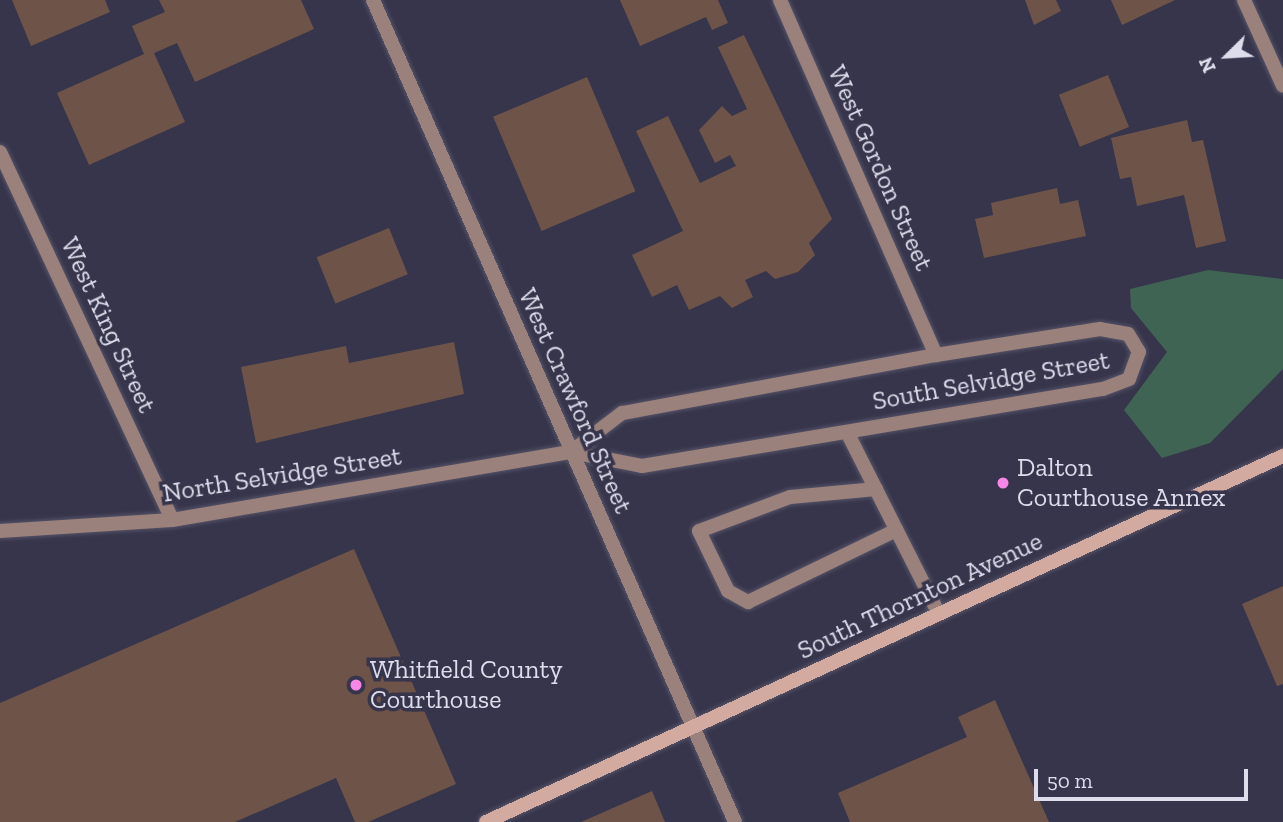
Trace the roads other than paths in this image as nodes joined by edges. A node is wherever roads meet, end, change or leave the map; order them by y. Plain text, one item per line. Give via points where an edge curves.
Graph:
1 (373, 0) edge
2 (780, 0) edge
3 (1244, 0) edge
4 (1283, 86) edge
5 (0, 152) edge
6 (936, 355) junction
7 (847, 432) junction
8 (571, 452) junction
9 (1283, 456) edge
10 (876, 489) junction
11 (172, 520) junction
12 (896, 530) junction
13 (0, 531) edge
14 (939, 614) junction
15 (693, 727) junction
16 (486, 822) edge
17 (735, 822) edge

1 - 8 street, West Crawford Street
2 - 6 street, West Gordon Street
3 - 4 street
5 - 11 street, West King Street
6 - 7 street, South Selvidge Street via 1100,329 1128,334 1139,352 1129,379 1103,390
6 - 8 street, South Selvidge Street via 622,413
7 - 8 street, South Selvidge Street via 642,466
7 - 10 street
8 - 11 street, North Selvidge Street
8 - 15 street, West Crawford Street
9 - 14 main road, South Thornton Avenue
10 - 12 street
10 - 12 street via 790,497 699,531 728,591 748,603
11 - 13 street, North Selvidge Street
12 - 14 street
14 - 15 main road, South Thornton Avenue
15 - 16 main road, South Thornton Avenue
15 - 17 street, West Crawford Street

